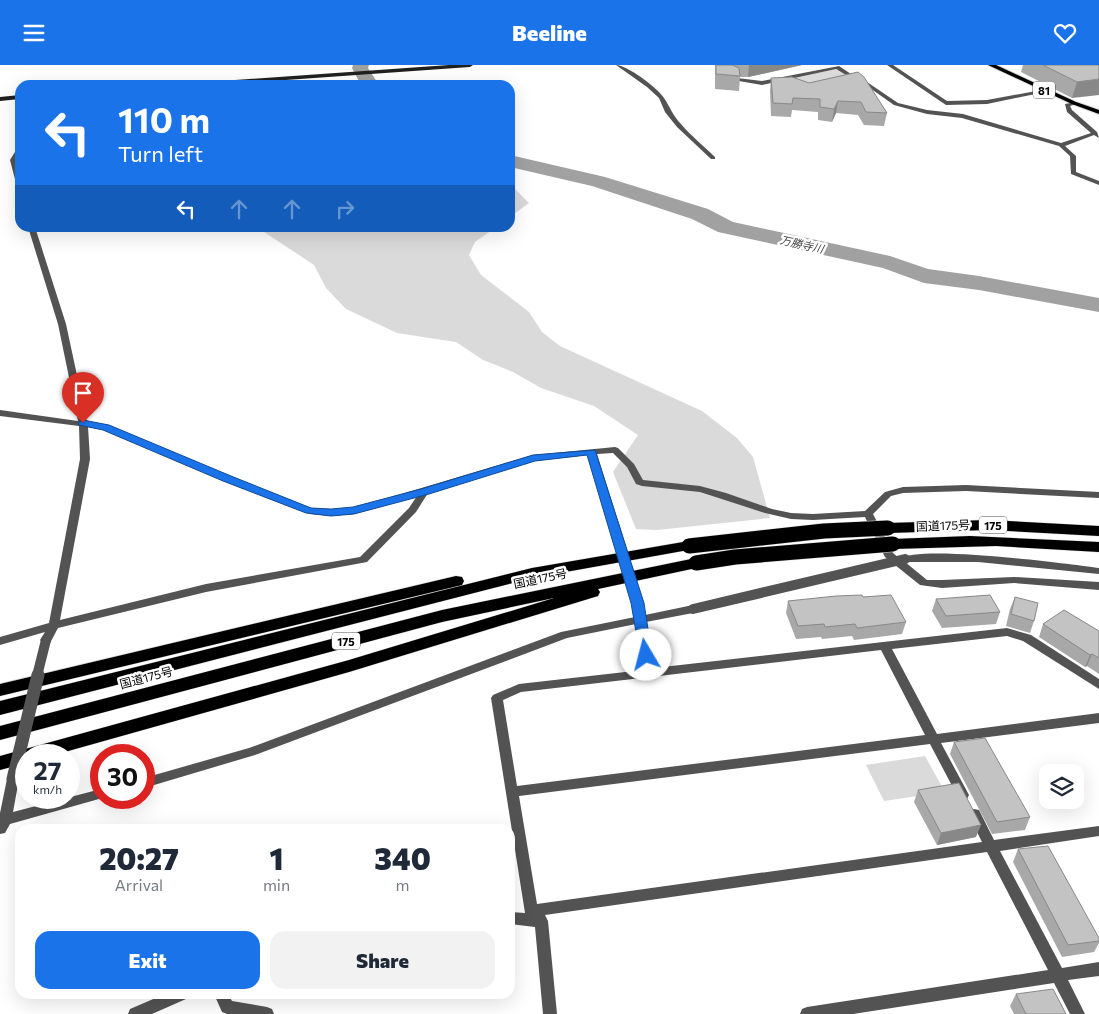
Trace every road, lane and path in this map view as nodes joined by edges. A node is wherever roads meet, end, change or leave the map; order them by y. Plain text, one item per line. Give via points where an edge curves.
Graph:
1 (470, 65) edge
2 (619, 65) edge
3 (755, 65) edge
4 (830, 65) edge
5 (890, 65) edge
6 (991, 65) edge
7 (837, 67) junction
8 (859, 79) junction
9 (266, 80) edge
10 (780, 80) junction
11 (850, 81) edge
12 (788, 84) edge
13 (1047, 91) junction
14 (15, 98) edge
15 (0, 99) edge
16 (1074, 103) junction
17 (1099, 112) edge
18 (1097, 135) edge
19 (1061, 145) junction
20 (713, 158) dead end
21 (1099, 183) edge
22 (33, 232) edge
23 (0, 413) edge
24 (83, 423) junction
25 (592, 452) junction
26 (425, 491) junction
27 (1099, 495) edge
28 (868, 514) junction
29 (1099, 531) edge
30 (1099, 547) edge
31 (593, 561) junction
32 (657, 570) junction
33 (1099, 571) edge
34 (1099, 586) edge
35 (641, 619) junction
36 (54, 625) junction
37 (0, 641) edge
38 (884, 645) junction
39 (649, 672) junction
40 (1099, 685) edge
41 (0, 690) edge
42 (0, 708) edge
43 (1099, 718) edge
44 (0, 733) edge
45 (933, 739) junction
46 (67, 744) edge
47 (15, 759) edge
48 (0, 763) edge
49 (155, 780) edge
50 (512, 792) junction
51 (90, 797) edge
52 (2, 823) edge
53 (1099, 831) edge
54 (991, 846) junction
55 (536, 916) junction
56 (515, 918) edge
57 (1099, 969) edge
58 (1057, 976) junction
59 (170, 999) edge
60 (223, 999) edge
61 (135, 1014) edge
62 (267, 1014) edge
63 (550, 1014) edge
64 (807, 1014) edge
65 (1078, 1014) edge

1 - 9 street
2 - 20 street via 661,97 679,126
3 - 10 street via 731,71 735,79 762,83
4 - 7 street
5 - 13 street via 946,103 987,103
6 - 13 main road, 81
7 - 8 street
7 - 10 street
8 - 11 street
8 - 19 street via 896,104 963,116
10 - 12 street
13 - 16 main road, 81
14 - 15 street
16 - 17 main road, 81
16 - 18 street via 1067,105 1069,111
18 - 19 street
19 - 21 street via 1073,156 1073,173
22 - 24 street via 62,324
23 - 24 street
24 - 26 street via 105,427 310,511 354,511
24 - 36 street via 85,459
25 - 26 street via 533,458
25 - 28 street via 615,450 631,466 639,482 654,487 688,487 801,518
25 - 35 street, bridge
26 - 36 street via 413,510 363,559 206,588
27 - 28 street via 966,488 903,490 888,494
28 - 34 street via 889,555 924,583 1014,580
29 - 31 highway, 国道175号 / 175, bridge via 988,525 824,531 689,546
30 - 32 highway, 国道175号 / 175, bridge via 938,541 735,557
31 - 41 highway via 513,567
31 - 42 highway, 国道175号 / 175 via 532,573
32 - 44 highway, 国道175号 / 175 via 442,616
32 - 46 highway via 555,605 349,666
33 - 35 street, bridge via 934,556 905,559
35 - 39 street
35 - 49 street via 565,635 252,752
36 - 37 street
36 - 52 street, bridge via 46,640
38 - 39 street
38 - 40 street via 1007,632 1027,638
38 - 45 street
39 - 50 street via 519,687 497,698
43 - 45 street
45 - 50 street
45 - 54 street
47 - 48 highway
50 - 55 street
51 - 52 street
53 - 54 street
54 - 55 street
54 - 58 street
55 - 56 street
55 - 63 street
57 - 58 street
58 - 64 street
58 - 65 street
59 - 61 street
60 - 62 street via 227,1007

